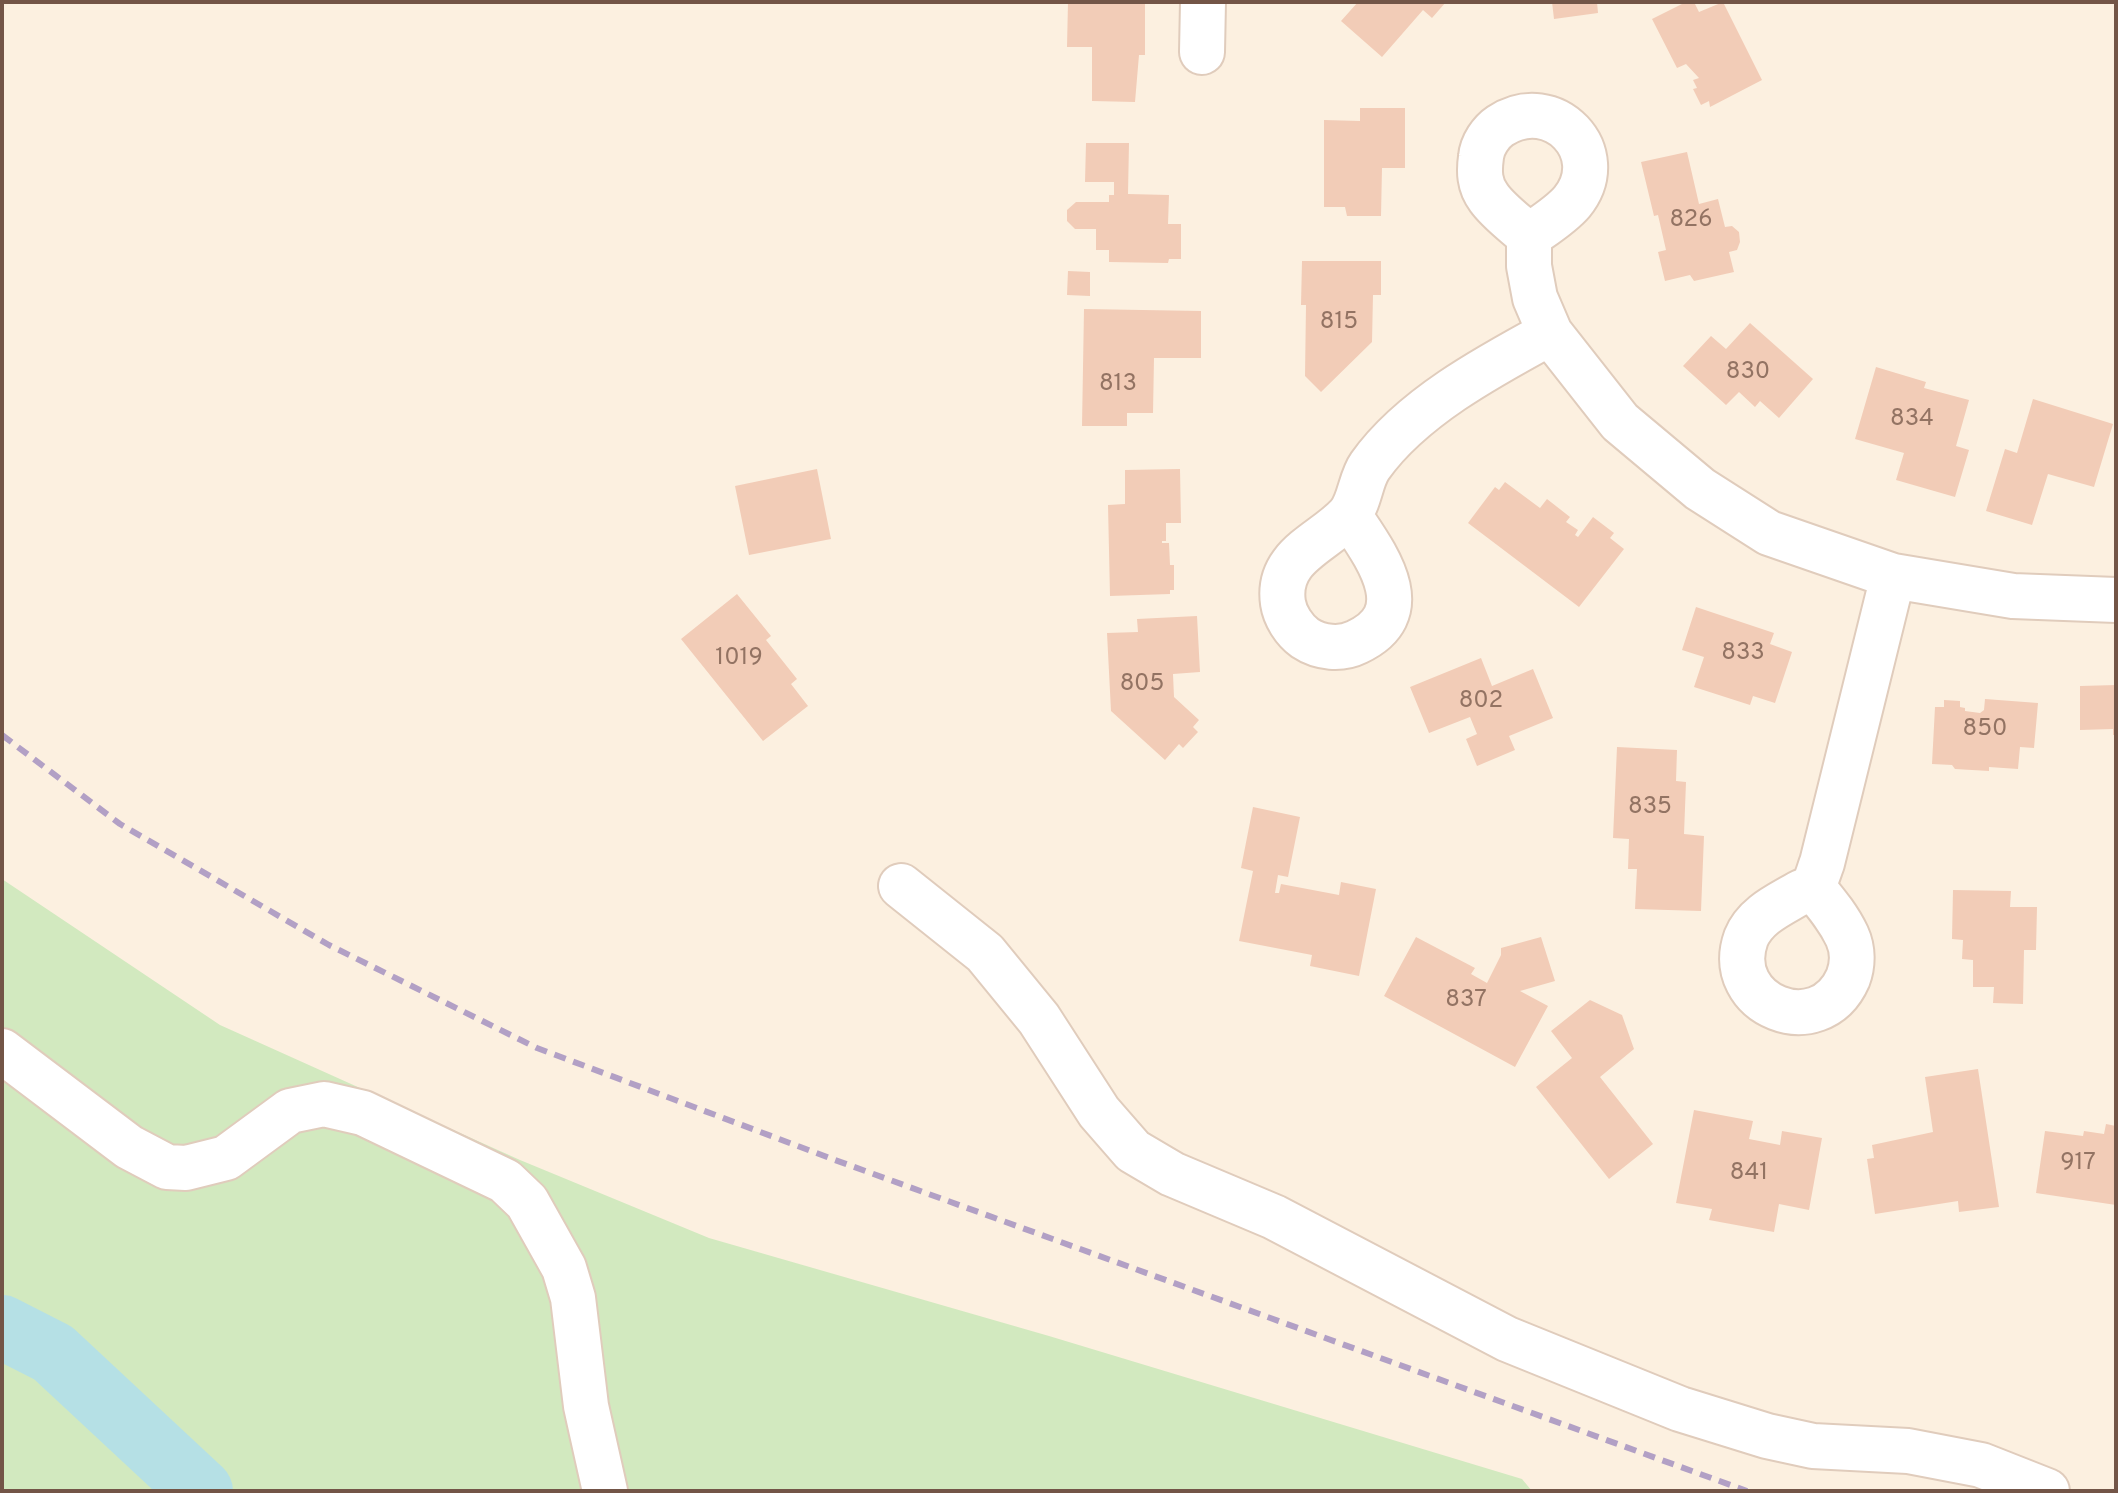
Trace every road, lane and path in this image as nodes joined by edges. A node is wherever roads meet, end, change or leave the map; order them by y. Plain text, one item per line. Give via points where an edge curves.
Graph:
1 (1203, 2) edge
2 (1202, 52) dead end
3 (1529, 236) dead end
4 (1550, 333) junction
5 (1349, 515) dead end
6 (1893, 576) junction
7 (2116, 600) edge
8 (901, 886) dead end
9 (1812, 886) dead end
10 (2, 1051) edge
11 (605, 1491) edge
12 (2047, 1491) edge

1 - 2 street
3 - 4 street via 1535,298
4 - 5 street via 1483,369 1411,422 1369,467
4 - 6 street via 1620,422 1700,489 1769,533
6 - 7 street via 2013,596
6 - 9 street
8 - 12 street via 985,953 1039,1019 1099,1112 1133,1151 1172,1174 1274,1217 1507,1339 1680,1409 1813,1446 1908,1451 1981,1465
10 - 11 street via 129,1147 167,1167 226,1158 290,1111 324,1104 363,1113 505,1181 527,1202 564,1268

